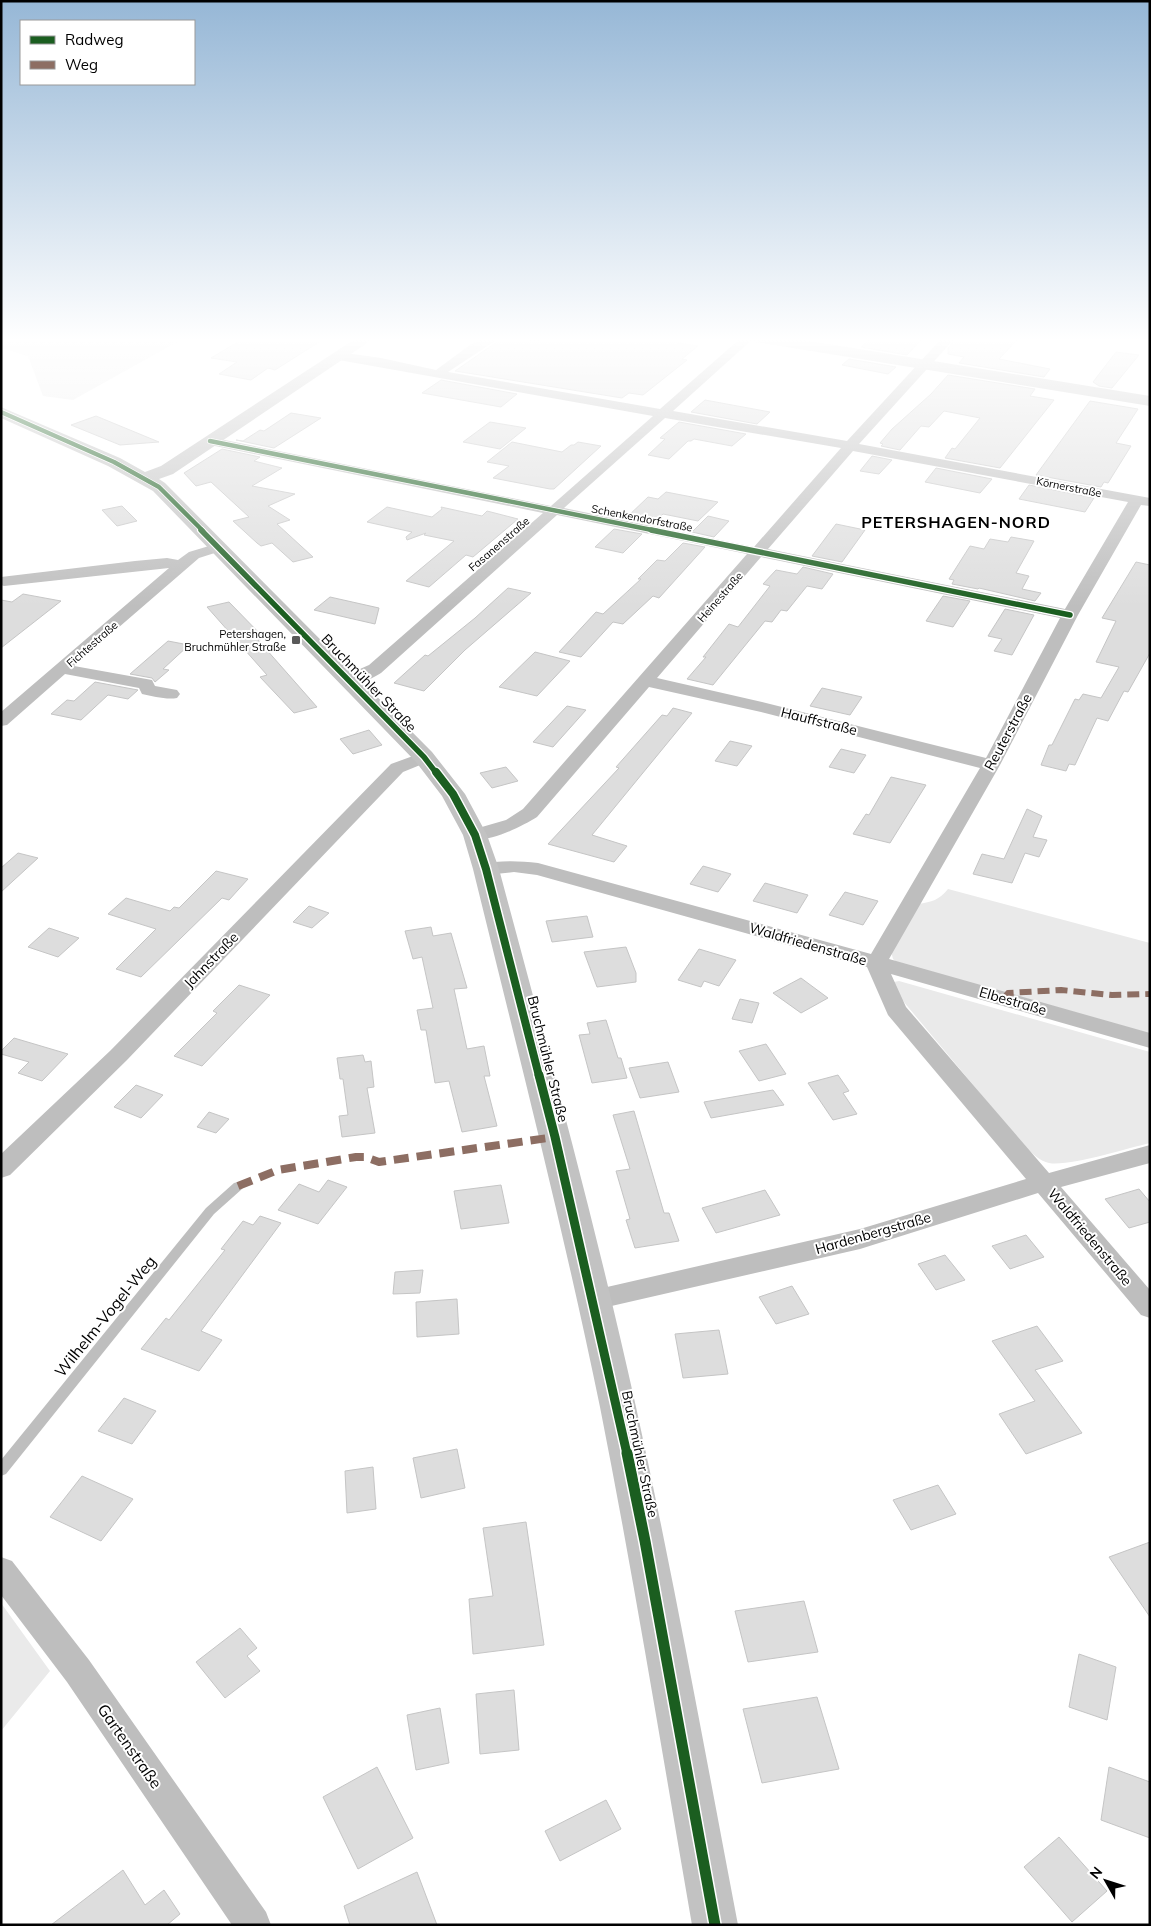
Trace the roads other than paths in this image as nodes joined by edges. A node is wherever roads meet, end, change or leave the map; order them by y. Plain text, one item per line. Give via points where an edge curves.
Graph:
1 (35, 427) edge
2 (231, 427) edge
3 (649, 427) edge
4 (738, 427) edge
5 (867, 427) edge
6 (210, 441) junction
7 (850, 446) junction
8 (146, 478) junction
9 (1143, 501) edge
10 (553, 512) junction
11 (219, 547) junction
12 (758, 553) junction
13 (181, 565) junction
14 (4, 582) dead end
15 (1070, 615) junction
16 (63, 668) junction
17 (350, 680) junction
18 (646, 681) junction
19 (171, 694) dead end
20 (1, 721) edge
21 (424, 757) junction
22 (991, 764) junction
23 (475, 835) junction
24 (486, 869) junction
25 (876, 963) junction
26 (1150, 1041) edge
27 (1150, 1154) edge
28 (1, 1169) edge
29 (1043, 1183) junction
30 (238, 1186) dead end
31 (594, 1300) junction
32 (1150, 1308) edge
33 (1, 1470) edge
34 (1, 1572) edge
35 (253, 1925) edge
36 (715, 1925) edge

1 - 8 street, Bruchmühler Straße
2 - 6 street
3 - 10 street, Fasanenstraße
4 - 7 street, Körnerstraße
5 - 7 street, Heinestraße
6 - 8 street via 167,470
6 - 10 street, Schenkendorfstraße
7 - 9 street, Körnerstraße
7 - 12 street, Heinestraße
8 - 11 street, Bruchmühler Straße via 171,498
9 - 15 street, Reuterstraße
10 - 12 street, Schenkendorfstraße
10 - 17 street, Fasanenstraße via 375,669
11 - 13 street, Fichtestraße via 194,556
11 - 17 street, Bruchmühler Straße
12 - 15 street, Schenkendorfstraße
12 - 18 street, Heinestraße
13 - 14 street via 135,566
13 - 16 street, Fichtestraße
15 - 22 street, Reuterstraße
16 - 19 street via 146,684 148,690
16 - 20 street, Fichtestraße
17 - 21 street, Bruchmühler Straße
18 - 22 street, Hauffstraße
18 - 23 street, Heinestraße via 530,813 512,824
21 - 23 street, Bruchmühler Straße via 453,794
21 - 28 street, Jahnstraße via 397,768 119,1055
22 - 25 street, Reuterstraße
23 - 24 street, Bruchmühler Straße
24 - 25 street, Waldfriedenstraße via 514,866 538,869
24 - 31 street, Bruchmühler Straße
25 - 26 street, Elbestraße
25 - 29 street, Waldfriedenstraße via 896,1010
27 - 29 street, Hardenbergstraße
29 - 31 street, Hardenbergstraße via 860,1239
29 - 32 street, Waldfriedenstraße
30 - 33 lane, Wilhelm-Vogel-Weg via 210,1211
31 - 36 street, Bruchmühler Straße via 645,1541
34 - 35 street, Gartenstraße via 78,1671

